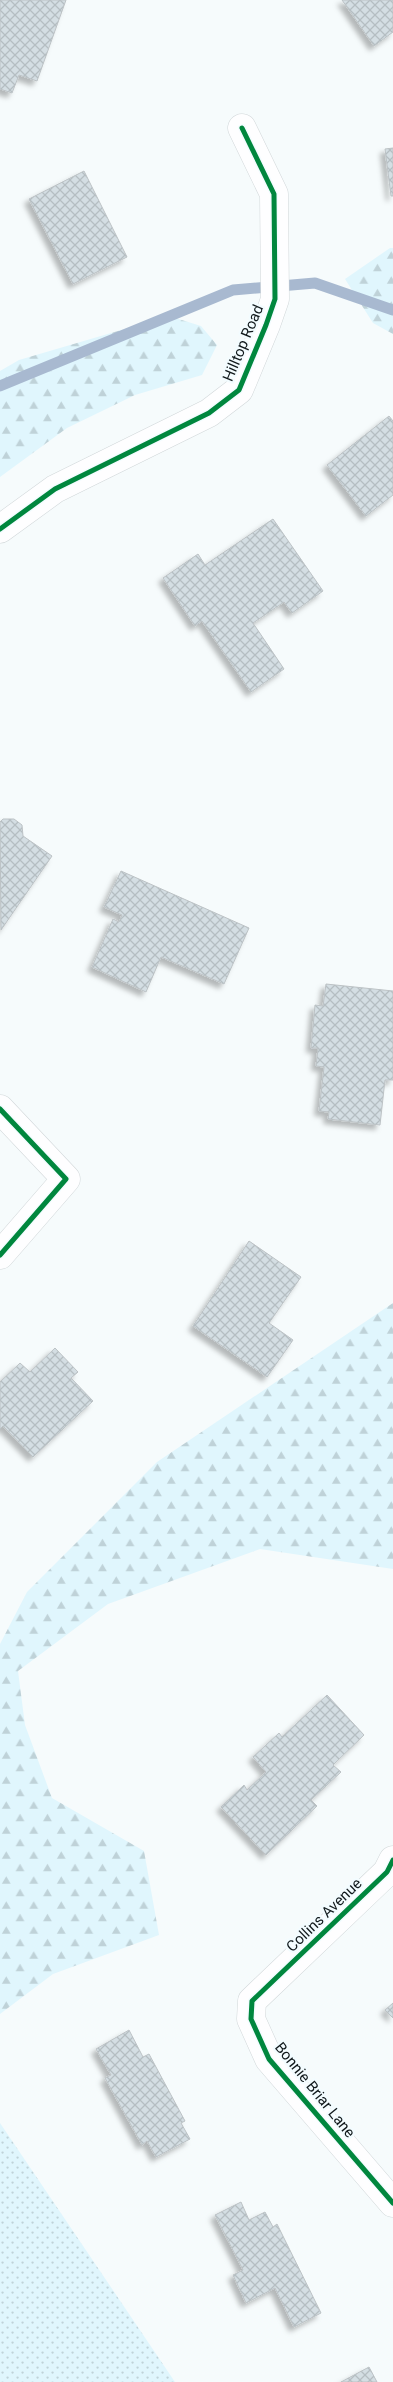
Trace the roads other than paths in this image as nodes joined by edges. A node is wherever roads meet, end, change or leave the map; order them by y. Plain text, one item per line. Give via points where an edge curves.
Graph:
1 (242, 128) dead end
2 (0, 529) edge
3 (0, 1109) edge
4 (0, 1255) edge
5 (393, 1860) edge
6 (268, 1986) joint
7 (393, 2204) edge

1 - 2 street, Hilltop Road via 274,194 275,299 239,390 208,413 55,489
3 - 4 street via 66,1179
5 - 6 street, Collins Avenue via 387,1872
6 - 7 street, Bonnie Briar Lane via 252,2001 251,2020 269,2059

